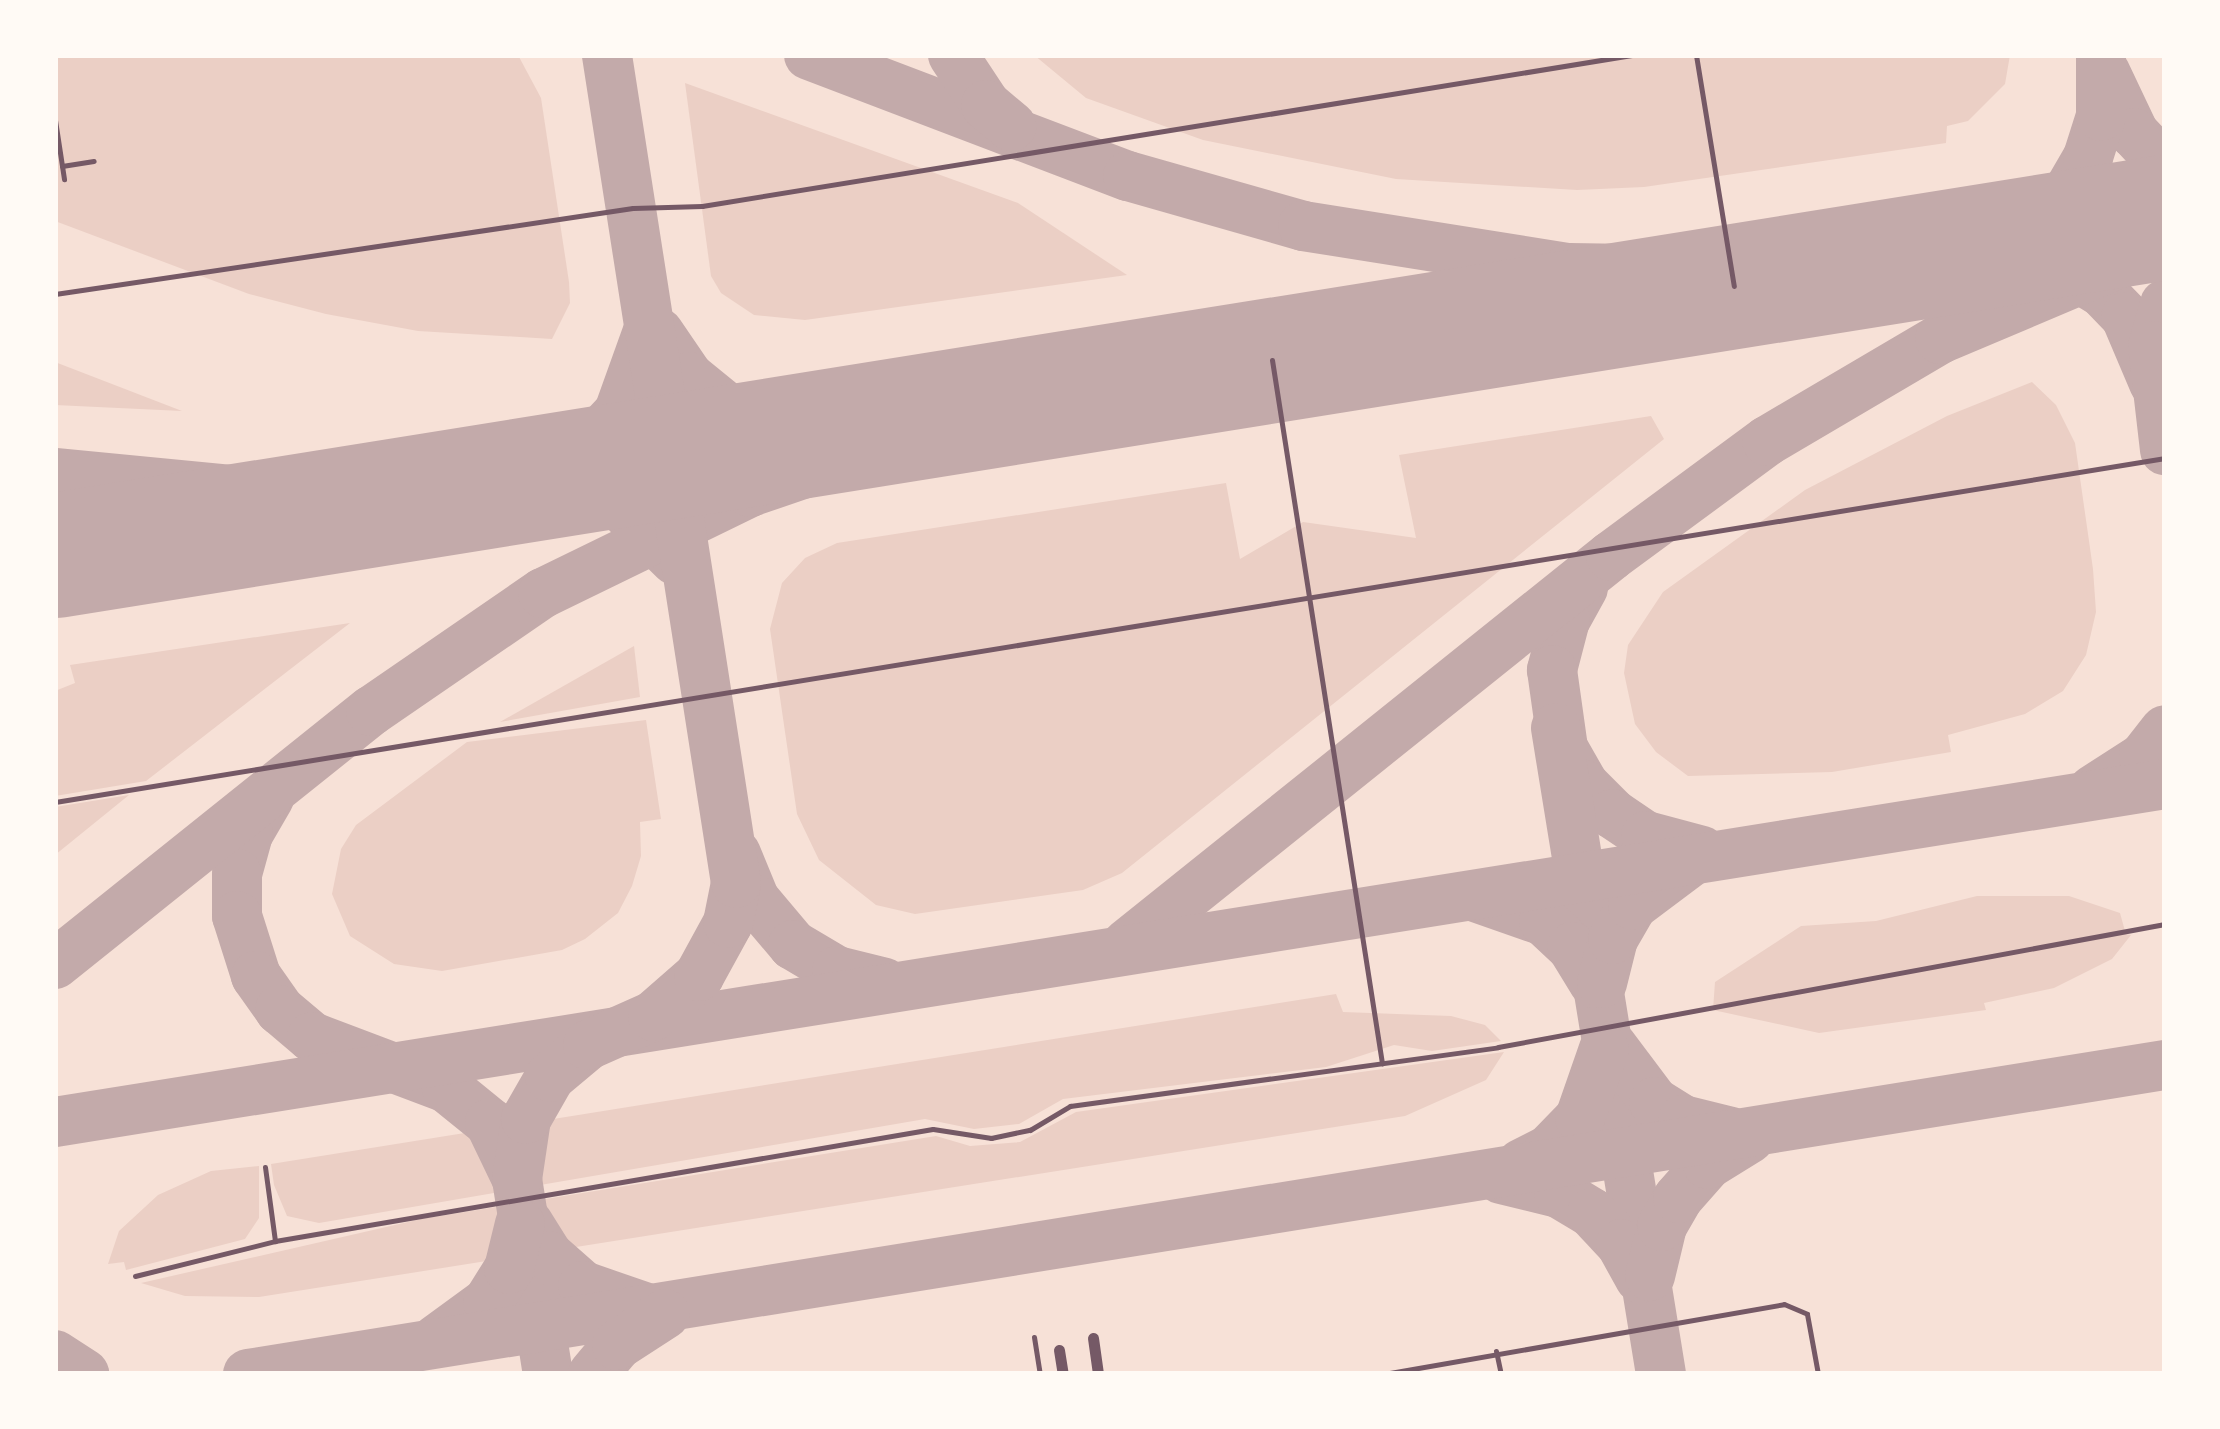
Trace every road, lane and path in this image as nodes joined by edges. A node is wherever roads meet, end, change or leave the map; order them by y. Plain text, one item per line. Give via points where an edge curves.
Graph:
1 (1632, 55) edge
2 (1696, 55) edge
3 (55, 120) edge
4 (94, 160) dead end
5 (62, 166) junction
6 (64, 179) dead end
7 (1734, 286) dead end
8 (55, 294) edge
9 (1272, 360) dead end
10 (2165, 458) edge
11 (1305, 596) junction
12 (55, 802) edge
13 (2165, 924) edge
14 (1382, 1064) junction
15 (265, 1167) dead end
16 (275, 1240) junction
17 (135, 1276) dead end
18 (1034, 1337) dead end
19 (1093, 1338) dead end
20 (1059, 1350) dead end
21 (1496, 1352) junction
22 (1040, 1374) edge
23 (1063, 1374) edge
24 (1098, 1374) edge
25 (1384, 1374) edge
26 (1501, 1374) edge
27 (1818, 1374) edge

1 - 8 lane via 702,206 632,208
2 - 7 lane
3 - 5 lane
4 - 5 lane
5 - 6 lane
9 - 11 lane
10 - 11 lane
11 - 12 lane
11 - 14 lane
13 - 14 lane
14 - 16 lane via 1070,1106 1030,1130 991,1138 933,1128
15 - 16 lane
16 - 17 lane
18 - 22 lane
19 - 24 street
20 - 23 street
21 - 25 lane
21 - 26 lane
21 - 27 lane via 1784,1304 1807,1314

